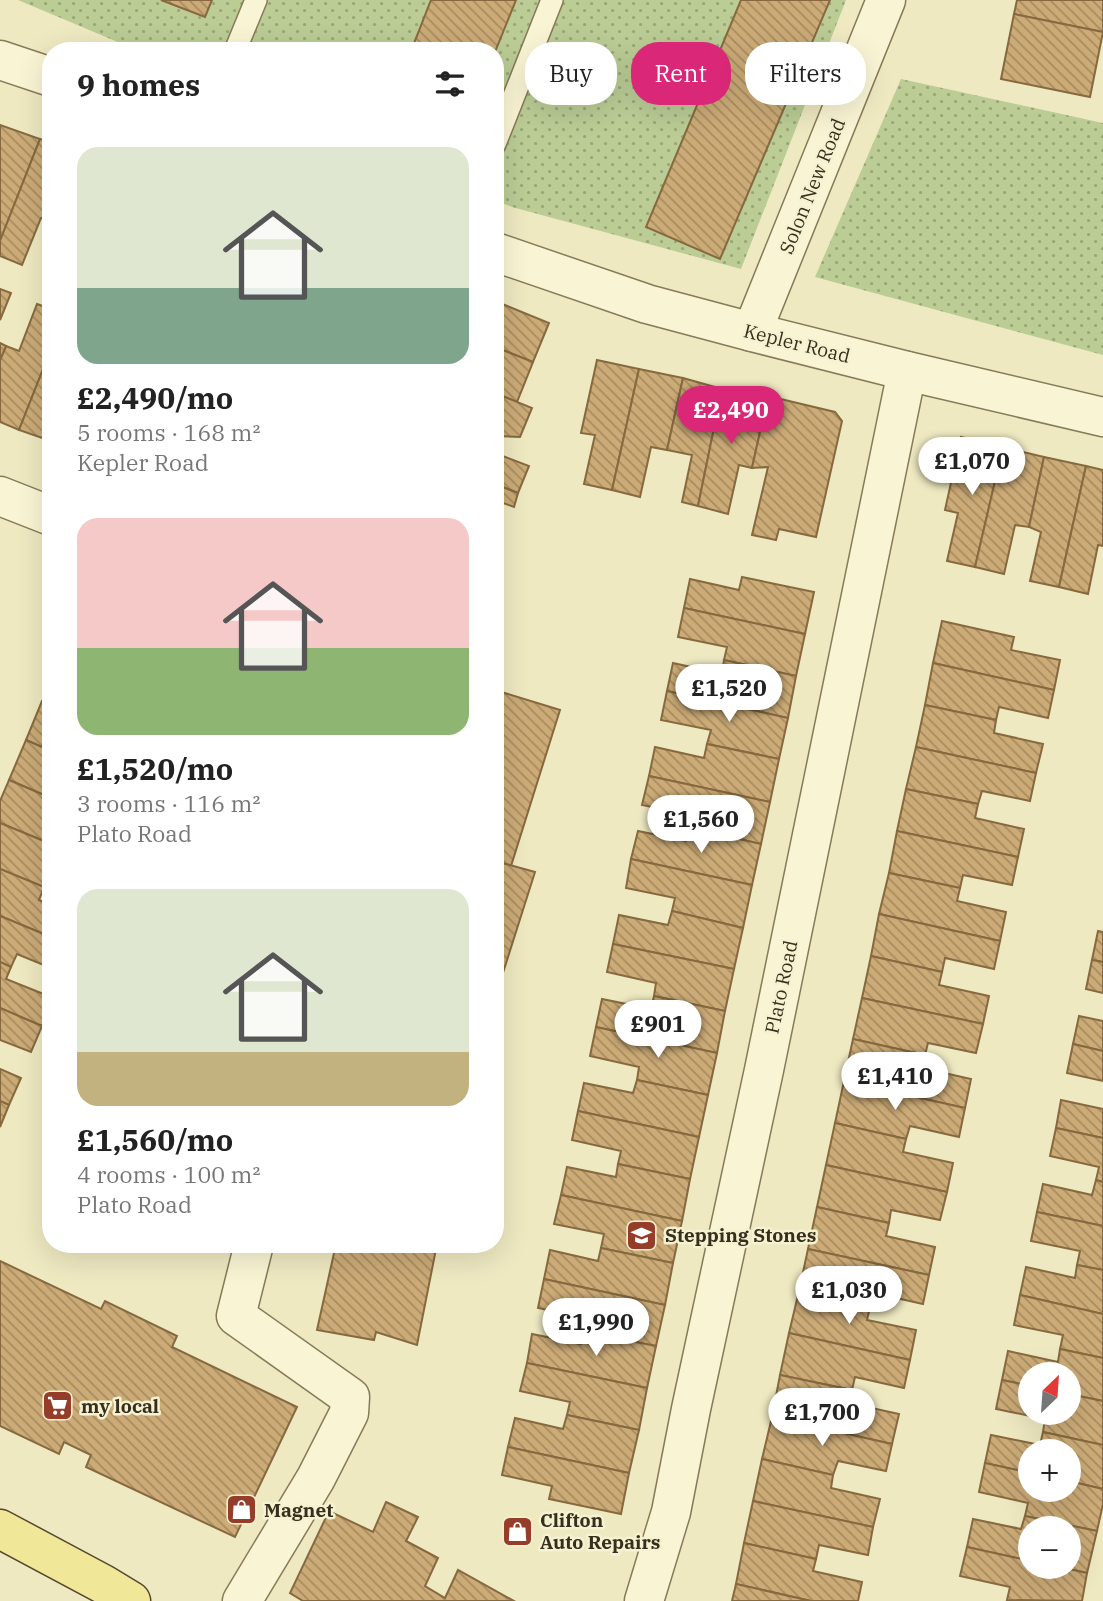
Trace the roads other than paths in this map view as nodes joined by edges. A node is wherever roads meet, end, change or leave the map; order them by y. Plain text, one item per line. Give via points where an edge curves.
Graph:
1 (256, 0) edge
2 (552, 0) edge
3 (886, 0) edge
4 (239, 42) edge
5 (0, 60) edge
6 (42, 74) edge
7 (504, 121) edge
8 (504, 255) edge
9 (752, 332) junction
10 (907, 371) junction
11 (1103, 416) edge
12 (0, 496) edge
13 (42, 512) edge
14 (252, 1253) edge
15 (0, 1529) edge
16 (131, 1601) edge
17 (242, 1601) edge
18 (644, 1601) edge

1 - 4 lane
2 - 7 lane
3 - 9 street, Solon New Road
5 - 6 street
8 - 9 street, Kepler Road via 648,304
9 - 10 street, Kepler Road
10 - 11 street, Kepler Road
10 - 18 street, Plato Road via 671,1512
12 - 13 street
14 - 17 street via 236,1316 350,1397 349,1413 316,1478
15 - 16 main road

